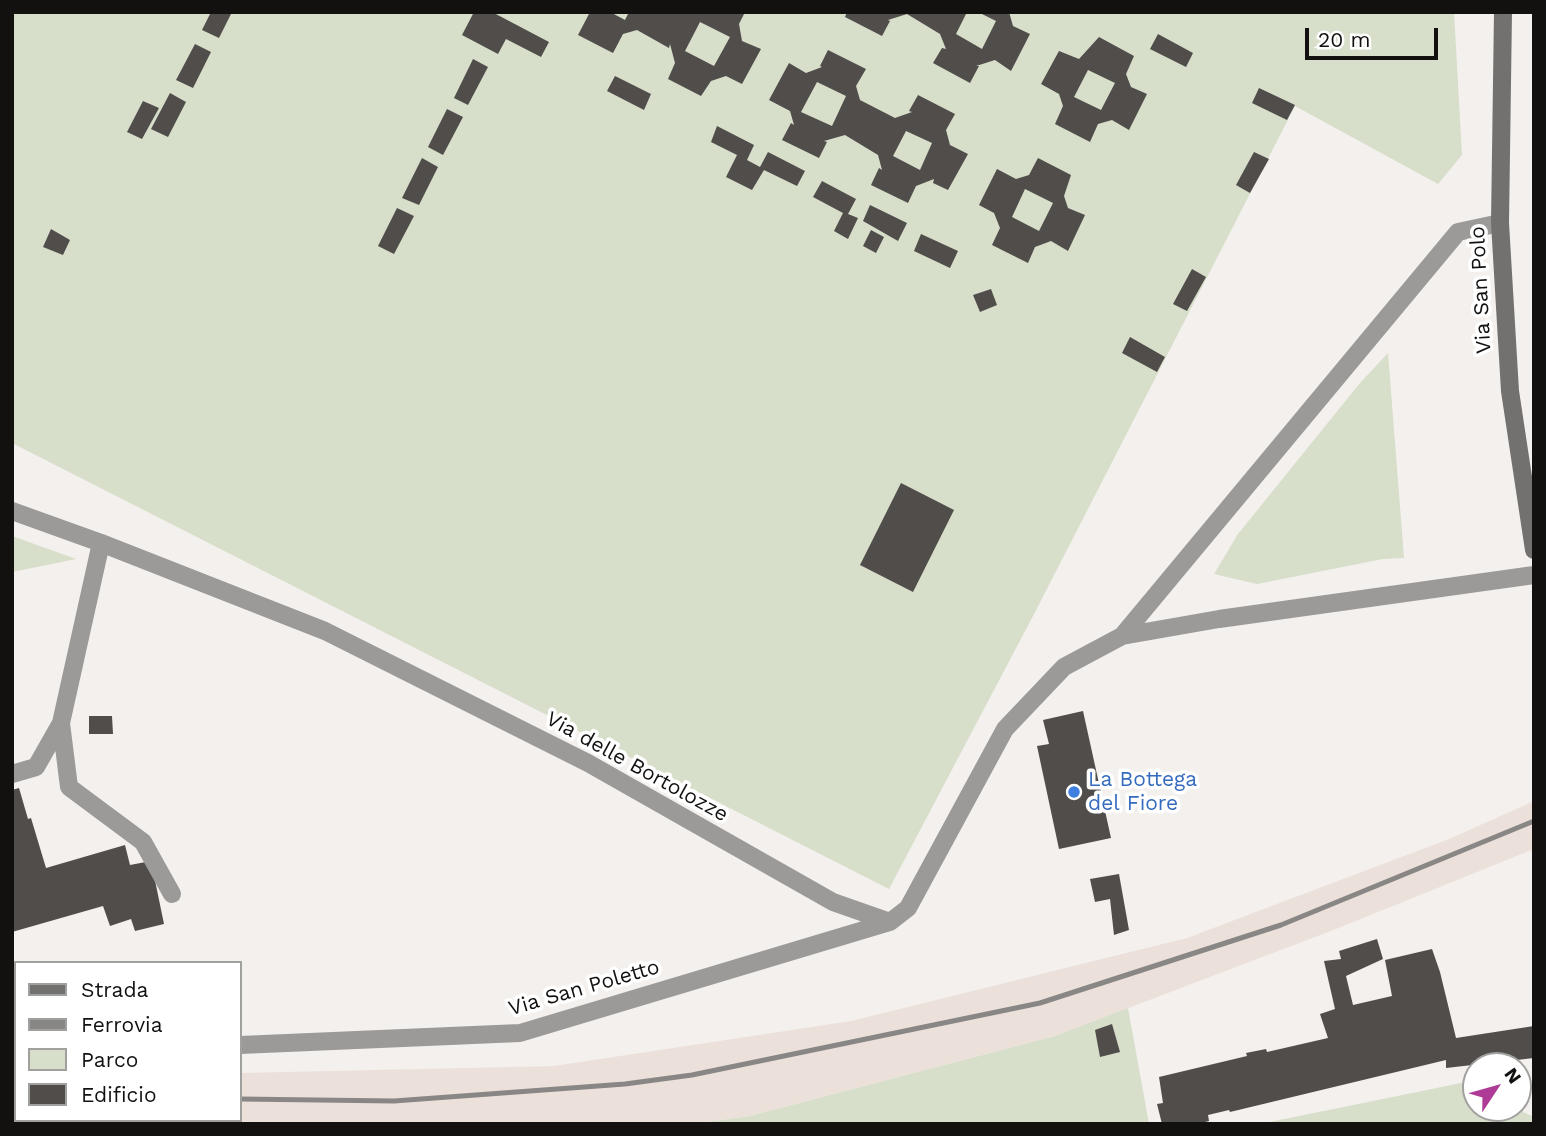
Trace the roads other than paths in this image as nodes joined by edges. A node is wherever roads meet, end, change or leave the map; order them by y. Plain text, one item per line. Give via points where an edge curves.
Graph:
1 (1503, 19) edge
2 (1500, 223) junction
3 (12, 511) edge
4 (101, 542) junction
5 (1534, 550) edge
6 (1534, 575) edge
7 (1122, 636) junction
8 (61, 723) junction
9 (12, 774) edge
10 (172, 894) dead end
11 (890, 922) junction
12 (242, 1045) edge

1 - 2 main road, Via San Polo
2 - 5 main road, Via San Polo via 1510,391
2 - 7 street via 1458,232
3 - 4 street, Via delle Bortolozze
4 - 8 street
4 - 11 street, Via delle Bortolozze via 325,631 588,763 833,902
6 - 7 street
7 - 11 street via 1064,667 1005,729 908,908
8 - 9 street via 36,767
8 - 10 street via 69,787 143,842
11 - 12 street, Via San Poletto via 520,1033

